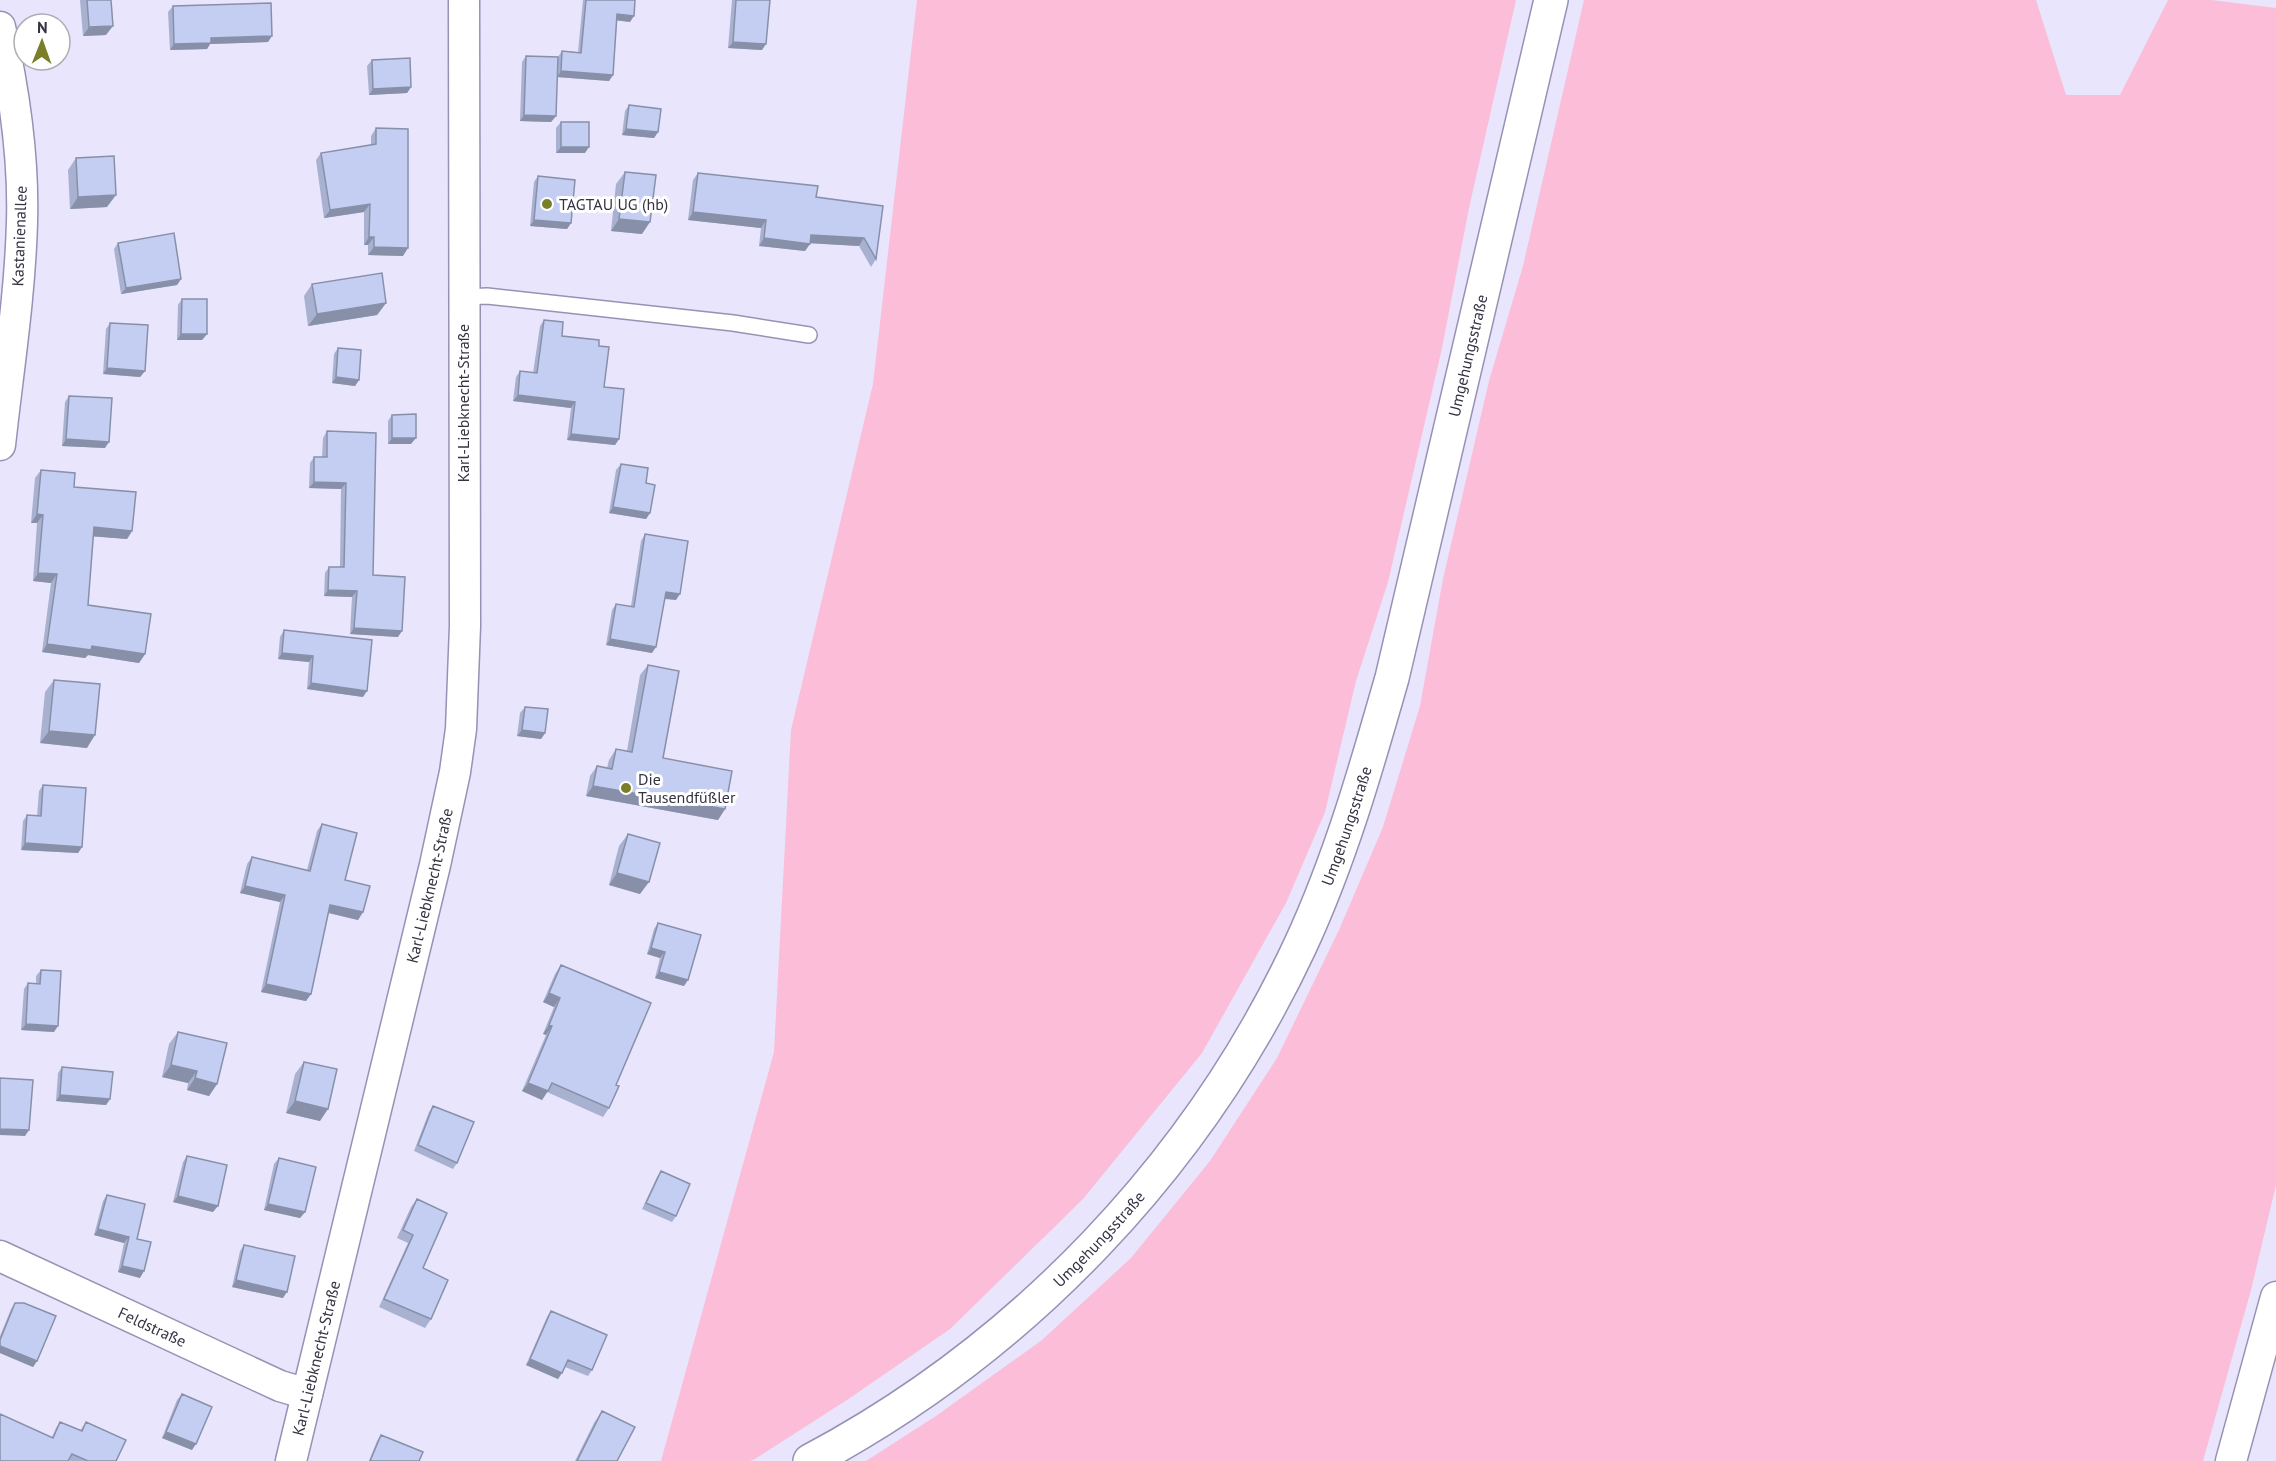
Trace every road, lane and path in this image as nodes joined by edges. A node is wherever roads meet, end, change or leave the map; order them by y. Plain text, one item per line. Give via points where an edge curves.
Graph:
1 (464, 0) edge
2 (1551, 0) edge
3 (0, 27) edge
4 (463, 297) junction
5 (809, 335) dead end
6 (0, 445) edge
7 (0, 1256) edge
8 (2276, 1297) edge
9 (307, 1394) junction
10 (291, 1461) edge
11 (810, 1461) edge
12 (2231, 1461) edge

1 - 4 street, Karl-Liebknecht-Straße
2 - 11 main road, Umgehungsstraße via 1392,678 1335,864 1300,947 1264,1014 1198,1118 1097,1245 976,1353 916,1398
3 - 6 street, Kastanienallee via 18,138 22,220
4 - 5 lane via 485,296 722,322
4 - 9 street, Karl-Liebknecht-Straße via 465,626 461,729 435,865
7 - 9 street, Feldstraße via 270,1381
8 - 12 street
9 - 10 street, Karl-Liebknecht-Straße

